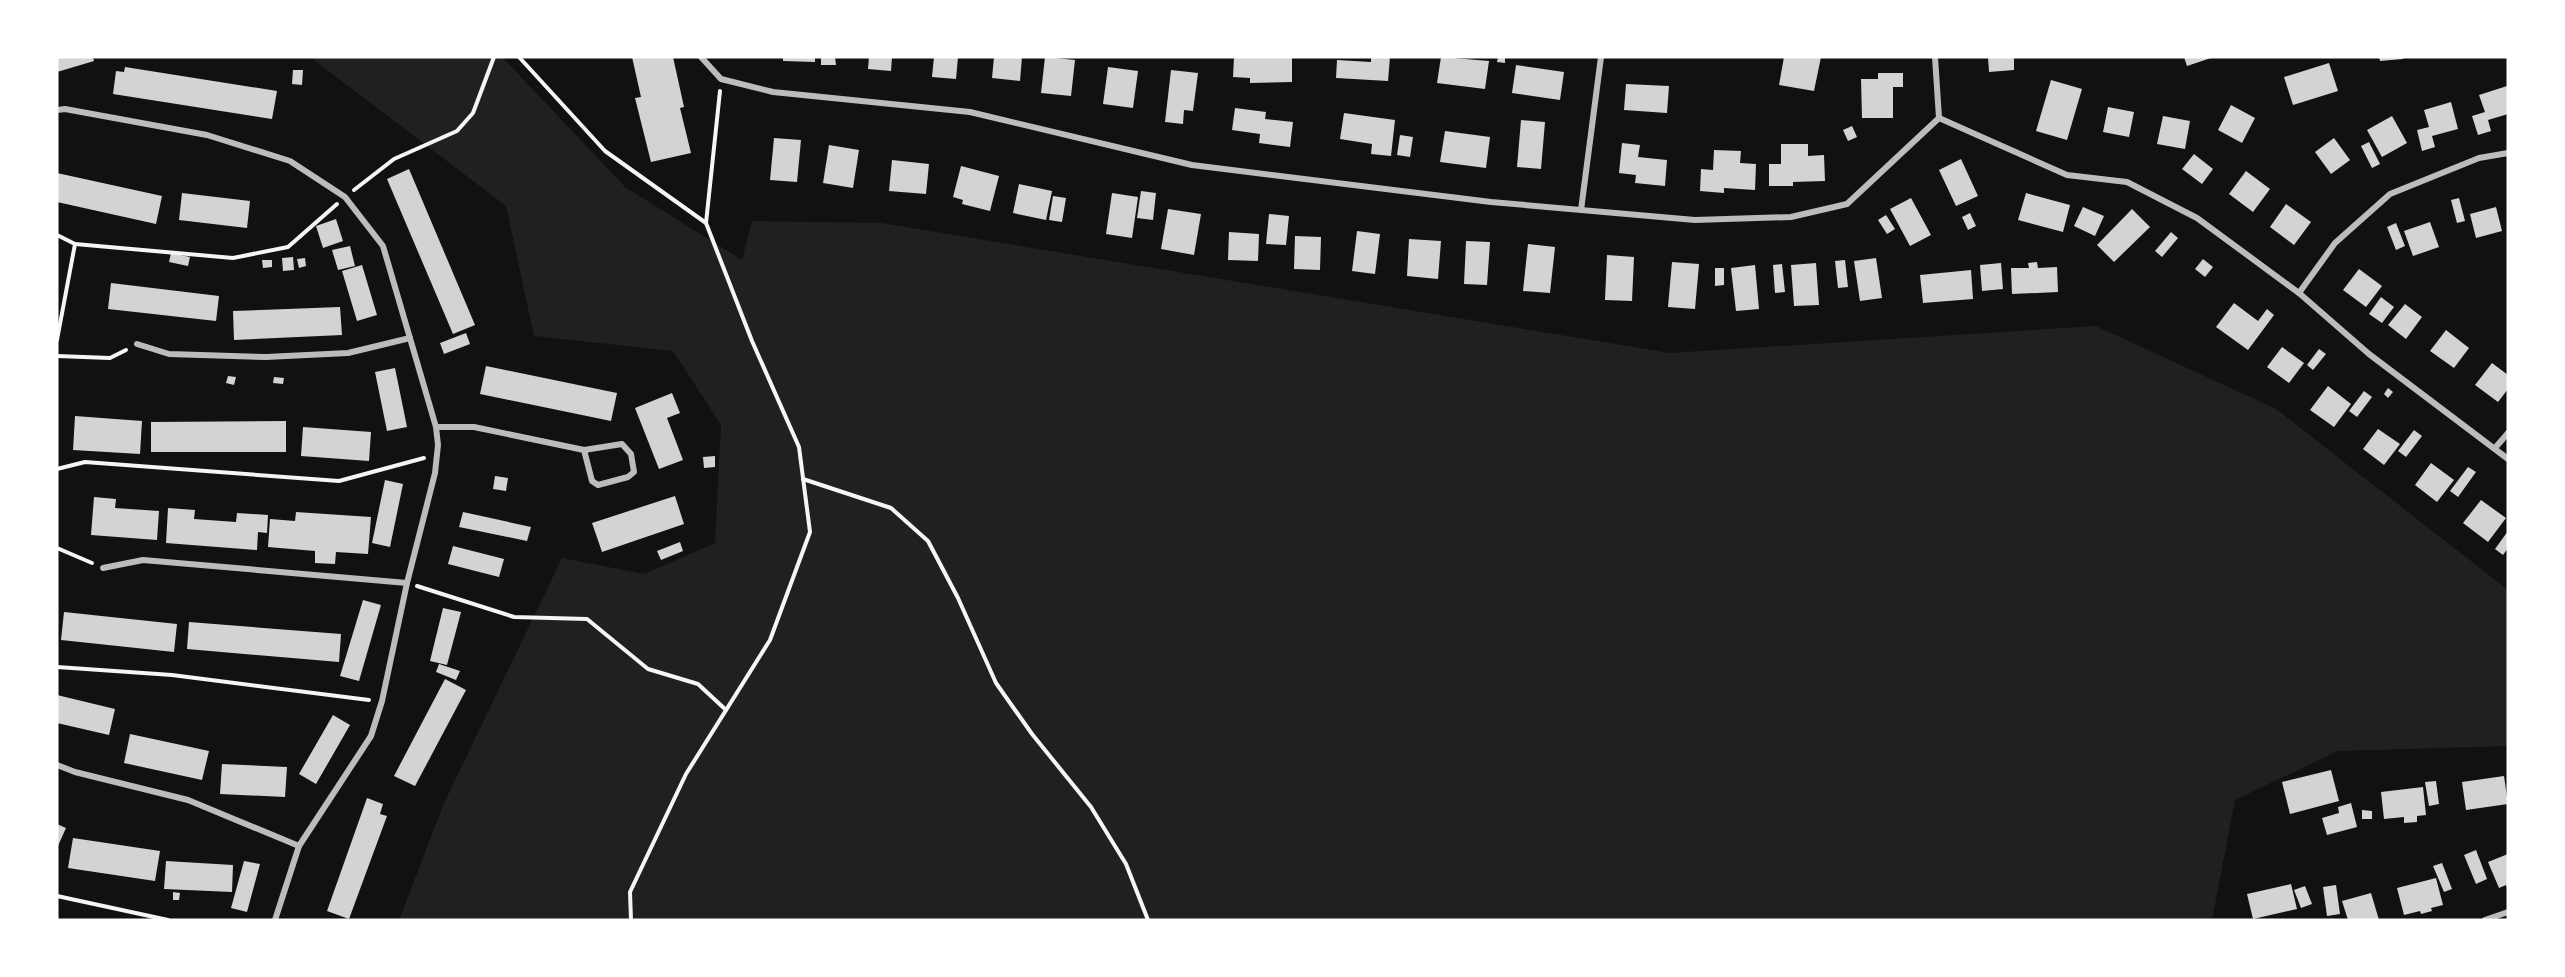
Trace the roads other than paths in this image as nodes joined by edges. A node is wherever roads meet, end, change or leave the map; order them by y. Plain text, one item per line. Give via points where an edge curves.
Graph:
1 (701, 57) edge
2 (1601, 57) edge
3 (1935, 57) edge
4 (57, 110) edge
5 (1938, 118) junction
6 (2508, 153) edge
7 (1581, 210) junction
8 (2299, 293) junction
9 (410, 338) junction
10 (137, 344) road end
11 (435, 427) junction
12 (2508, 433) edge
13 (2494, 447) junction
14 (584, 450) junction
15 (2508, 459) edge
16 (103, 568) road end
17 (407, 583) junction
18 (57, 765) edge
19 (299, 846) junction
20 (2508, 912) edge
21 (275, 920) edge
22 (2485, 920) edge

1 - 7 street via 722,79 773,92 970,112 1192,165
2 - 7 street
3 - 5 street
4 - 9 street via 207,135 290,161 345,197 383,246
5 - 7 street via 1847,204 1770,218 1695,219
5 - 8 street via 2067,175 2127,182 2197,218
6 - 8 street via 2479,158 2390,194 2335,243
8 - 13 street via 2369,354
9 - 10 street via 348,353 266,357 169,354
9 - 11 street
11 - 14 street via 474,427
11 - 17 street via 435,473
12 - 13 street
13 - 15 street
14 - 14 street via 622,444 631,454 634,472 598,485 592,481
16 - 17 street via 143,560
17 - 19 street via 371,736
18 - 19 street via 188,800
19 - 21 street
20 - 22 street

